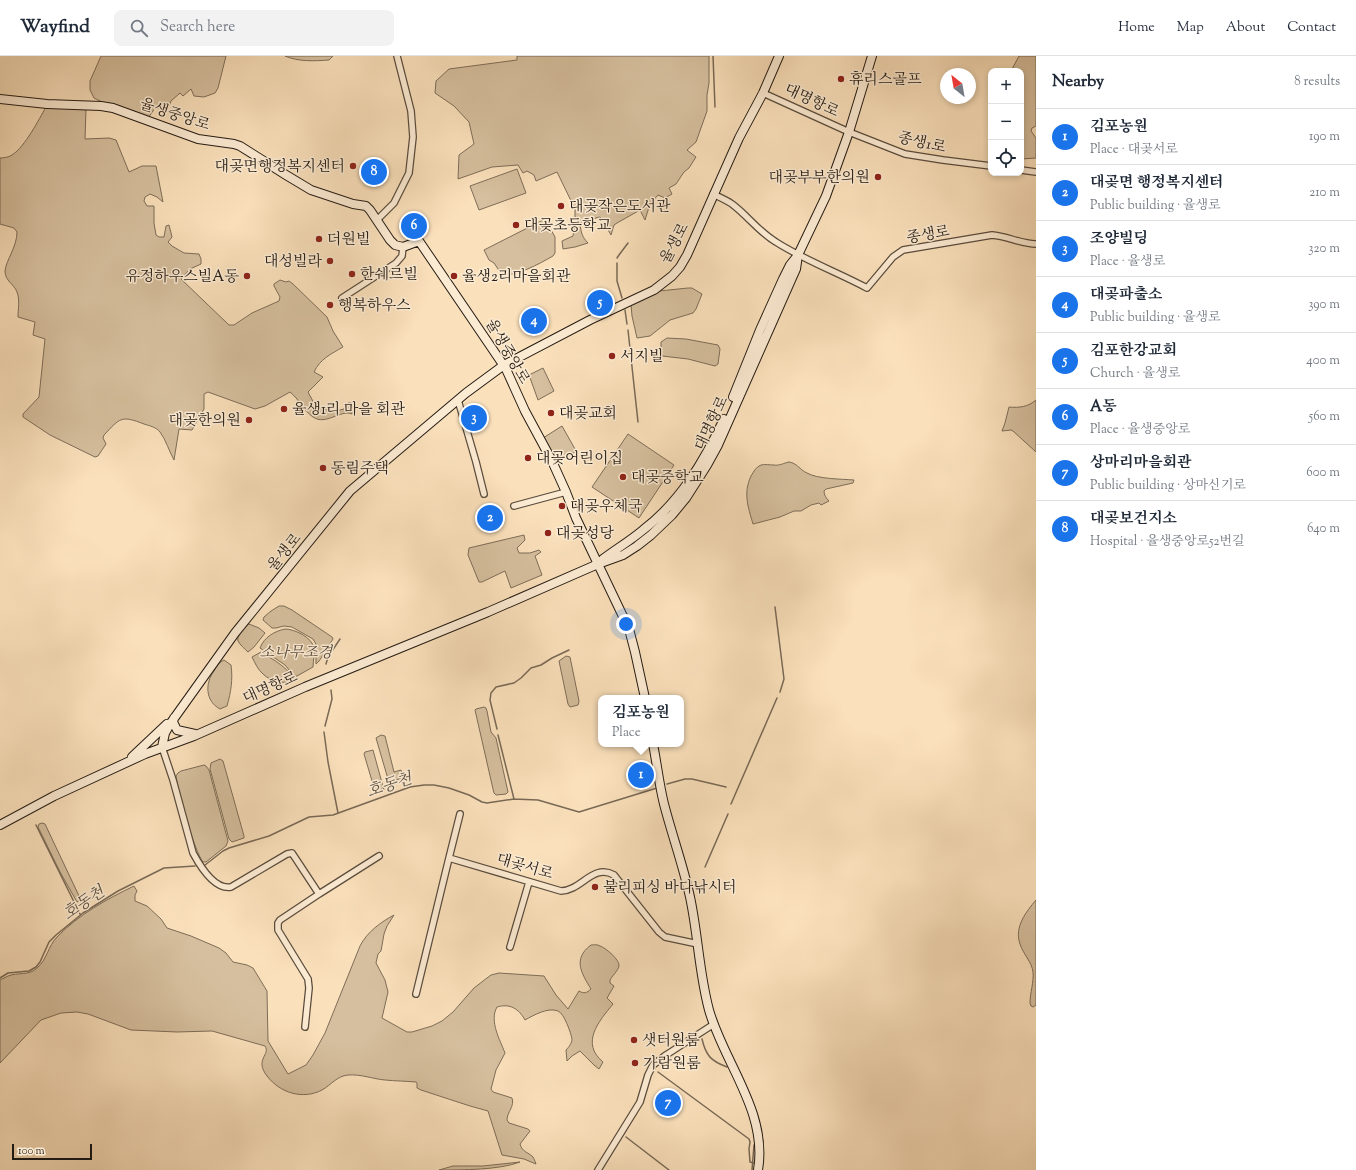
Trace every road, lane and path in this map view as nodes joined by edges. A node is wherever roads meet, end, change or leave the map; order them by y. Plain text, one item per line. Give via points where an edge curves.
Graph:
1 (397, 56) edge
2 (779, 56) edge
3 (872, 56) edge
4 (762, 93) junction
5 (0, 99) edge
6 (849, 132) junction
7 (988, 166) edge
8 (1024, 170) edge
9 (1036, 172) edge
10 (713, 194) junction
11 (377, 220) junction
12 (1036, 244) edge
13 (403, 247) junction
14 (798, 255) junction
15 (342, 298) dead end
16 (504, 365) junction
17 (458, 400) junction
18 (566, 492) junction
19 (484, 494) dead end
20 (514, 506) dead end
21 (598, 564) junction
22 (644, 695) edge
23 (174, 718) junction
24 (198, 734) junction
25 (162, 747) junction
26 (654, 747) edge
27 (126, 762) junction
28 (460, 814) dead end
29 (0, 825) edge
30 (379, 856) dead end
31 (449, 858) junction
32 (529, 882) junction
33 (319, 894) junction
34 (698, 944) junction
35 (510, 947) dead end
36 (416, 994) dead end
37 (714, 1024) junction
38 (304, 1027) dead end
39 (598, 1170) edge
40 (758, 1170) edge

1 - 11 street via 412,111 413,137 409,173 394,203
2 - 4 street, 율생로
3 - 6 street, 대명항로
4 - 6 street, 대명항로
4 - 10 street, 율생로
5 - 11 street, 율생중앙로 via 113,108 198,139 234,144 311,190 366,206
6 - 7 street, 종생1로 via 908,154
6 - 14 street, 대명항로 via 826,196
8 - 9 street
10 - 14 street via 728,201 770,238
10 - 16 street, 율생로 via 687,255 680,267 663,284
11 - 13 street, 율생중앙로 via 390,240 395,245
12 - 14 street, 종생로 via 992,235 903,250 893,257 867,288
13 - 15 street via 402,256 396,263
13 - 16 street, 율생중앙로 via 419,241
14 - 21 street, 대명항로 via 796,269 718,445 696,483 672,515 651,535 623,555
16 - 17 street, 율생로
16 - 18 street, 율생중앙로
17 - 19 street
17 - 23 street, 율생로 via 350,491 235,633
18 - 20 street
18 - 21 street, 율생중앙로
21 - 22 street via 632,638
21 - 24 street, 대명항로
23 - 24 street via 173,722 178,730
23 - 25 street, 율생로 via 165,732
23 - 27 street
24 - 25 street, 대명항로
25 - 27 street, 대명항로
25 - 33 street via 193,853 209,876 222,887 231,887 292,853
26 - 34 street via 664,805 690,897
27 - 29 street, 대명항로
28 - 31 street
30 - 33 street
31 - 32 street, 대곶서로
31 - 36 street
32 - 34 street, 대곶서로 via 566,891 596,873 609,872 665,937
32 - 35 street
33 - 38 street via 280,920 277,926 308,979
34 - 37 street
37 - 39 street via 653,1065 640,1102
37 - 40 street via 754,1119 760,1144

